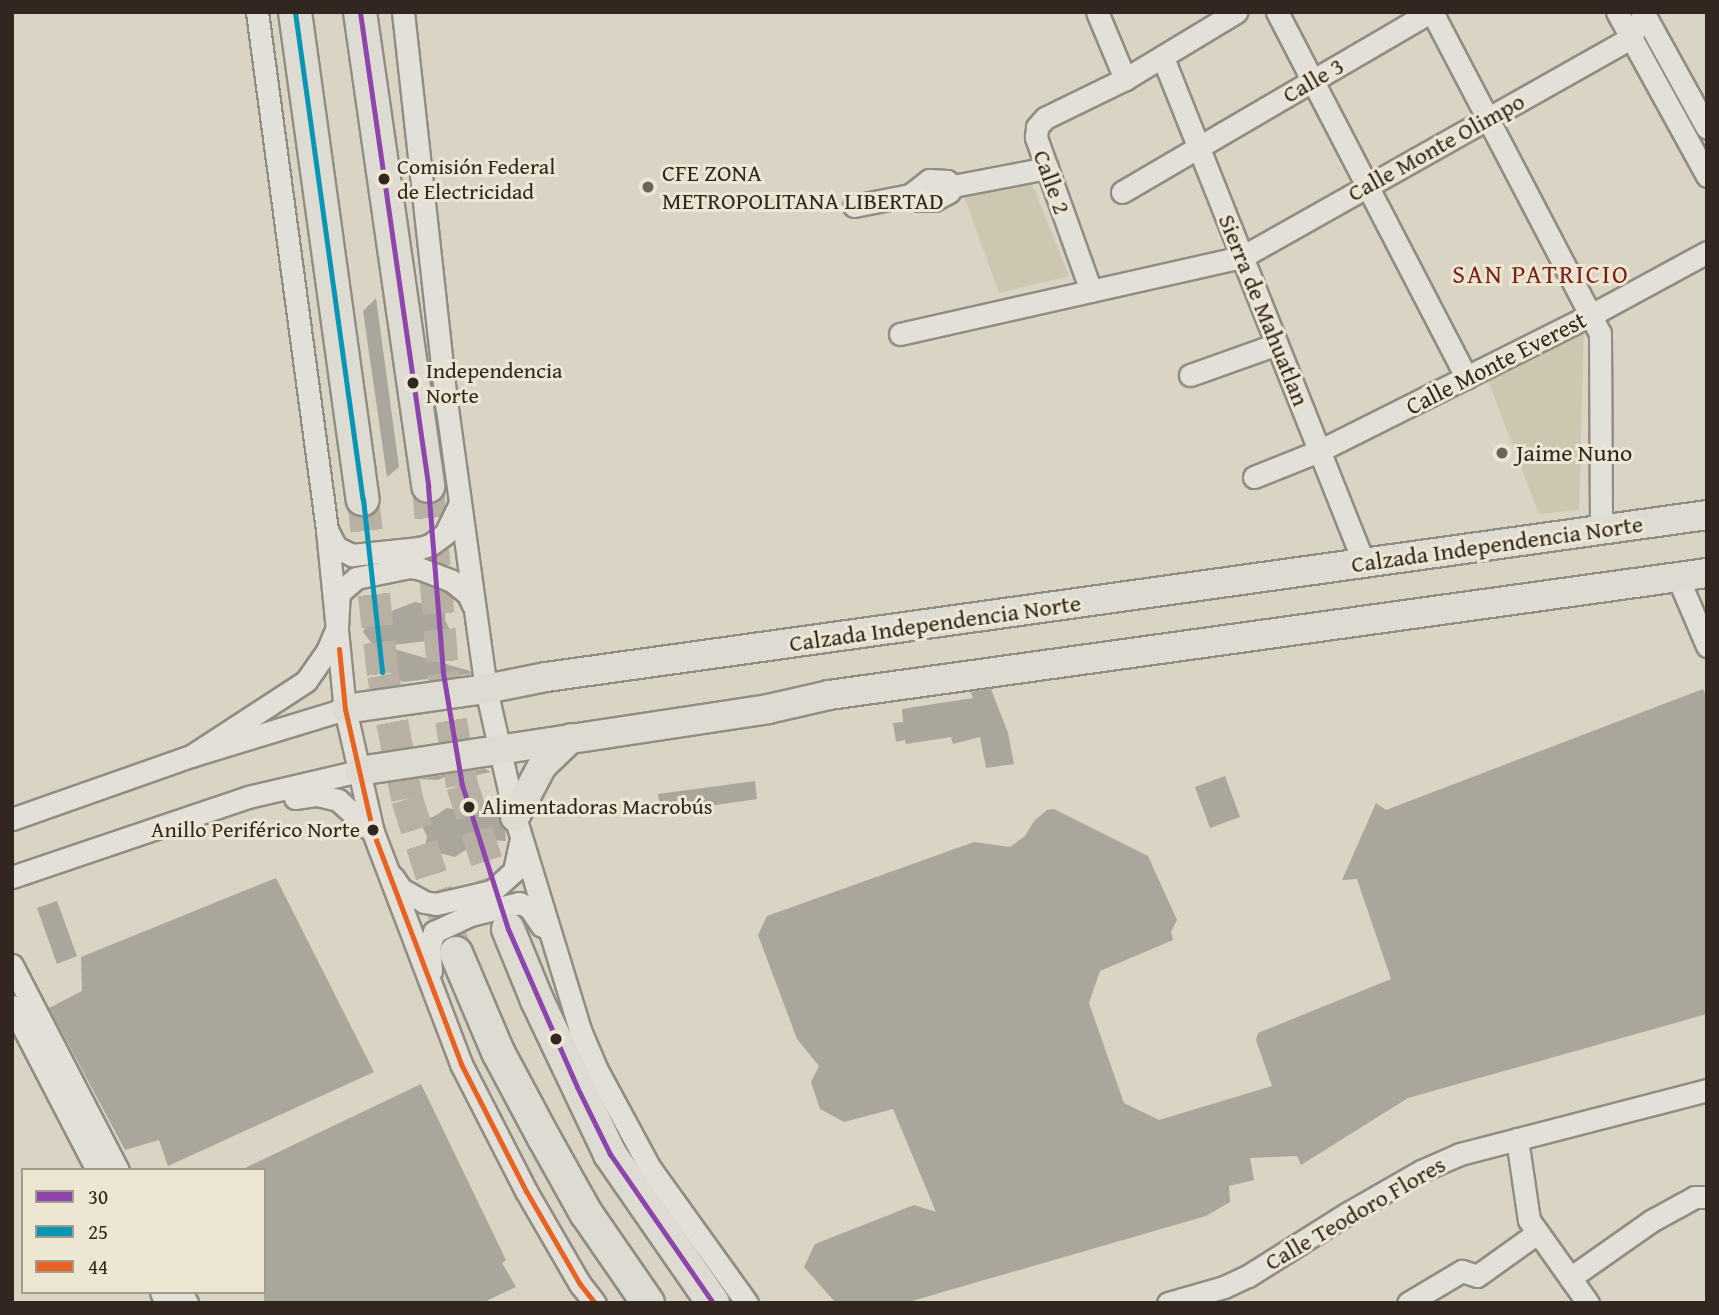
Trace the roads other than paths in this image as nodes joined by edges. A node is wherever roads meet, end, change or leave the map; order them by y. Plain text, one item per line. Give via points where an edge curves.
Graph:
1 (257, 12) edge
2 (295, 12) edge
3 (360, 12) edge
4 (403, 12) edge
5 (1097, 12) edge
6 (1236, 12) edge
7 (1277, 12) edge
8 (1431, 12) edge
9 (1616, 12) edge
10 (1644, 13) edge
11 (1209, 20) edge
12 (1630, 38) junction
13 (1163, 58) junction
14 (1125, 79) junction
15 (1313, 81) junction
16 (1489, 117) junction
17 (1707, 128) edge
18 (1197, 148) junction
19 (1047, 168) junction
20 (1707, 176) edge
21 (1367, 186) junction
22 (1122, 192) dead end
23 (854, 206) dead end
24 (1707, 252) edge
25 (1242, 257) junction
26 (1091, 291) junction
27 (1593, 314) junction
28 (900, 334) dead end
29 (1278, 344) junction
30 (1190, 375) dead end
31 (1467, 377) junction
32 (1321, 450) junction
33 (1254, 477) dead end
34 (428, 486) tunnel mouth
35 (363, 499) tunnel mouth
36 (460, 500) junction
37 (1707, 515) edge
38 (327, 530) junction
39 (1601, 530) junction
40 (1364, 563) junction
41 (1707, 573) edge
42 (1678, 578) junction
43 (477, 613) junction
44 (337, 628) junction
45 (1707, 646) edge
46 (486, 689) junction
47 (345, 709) junction
48 (571, 738) junction
49 (499, 749) junction
50 (191, 756) junction
51 (359, 771) junction
52 (248, 797) junction
53 (12, 819) edge
54 (517, 827) junction
55 (373, 832) junction
56 (385, 867) junction
57 (12, 877) edge
58 (508, 929) tunnel mouth
59 (456, 953) tunnel mouth
60 (558, 956) junction
61 (12, 965) edge
62 (434, 992) junction
63 (12, 1006) edge
64 (1707, 1090) edge
65 (1517, 1139) junction
66 (96, 1168) edge
67 (117, 1168) edge
68 (1707, 1197) edge
69 (1537, 1233) junction
70 (1570, 1278) junction
71 (596, 1303) edge
72 (648, 1303) edge
73 (713, 1303) edge
74 (747, 1303) edge
75 (1168, 1303) edge
76 (1408, 1303) edge
77 (1588, 1303) edge

1 - 38 street
2 - 35 highway
3 - 34 highway
4 - 36 street
5 - 14 street
6 - 11 street
7 - 15 street
8 - 15 street, Calle 3
8 - 16 street
9 - 12 street
10 - 12 street
10 - 17 street
11 - 13 street
12 - 16 street, Calle Monte Olimpo
12 - 20 street
13 - 14 street
13 - 18 street, Sierra de Mahuatlan
14 - 19 street, Calle 2 via 1045,118 1037,127
15 - 18 street, Calle 3
15 - 21 street
16 - 21 street, Calle Monte Olimpo
16 - 27 street
18 - 22 street, Calle 3
18 - 25 street, Sierra de Mahuatlan
19 - 23 street via 954,186 929,180 911,195
19 - 26 street, Calle 2
21 - 25 street, Calle Monte Olimpo
21 - 31 street
24 - 27 street, Calle Monte Everest
25 - 26 street, Calle Monte Olimpo
25 - 29 street, Sierra de Mahuatlan
26 - 28 street, Calle Monte Olimpo via 1000,312 974,307 957,321
27 - 31 street, Calle Monte Everest
27 - 39 street via 1602,346
29 - 30 street
29 - 32 street, Sierra de Mahuatlan
31 - 32 street, Calle Monte Everest
32 - 33 street, Calle Monte Everest
32 - 40 street, Sierra de Mahuatlan
36 - 38 street via 445,534 420,548 352,555 336,547
36 - 43 street
37 - 39 main road, Calzada Independencia Norte
38 - 44 street
39 - 40 main road, Calzada Independencia Norte
40 - 46 main road, Calzada Independencia Norte
41 - 42 main road
42 - 45 street
42 - 48 main road via 829,695 768,709
43 - 44 street via 468,594 452,581 410,567 363,575 350,582 339,593
43 - 46 street
44 - 47 street
44 - 50 street via 306,681
46 - 47 main road, Calzada Independencia Norte
46 - 49 street
47 - 50 street, Calzada Independencia Norte
47 - 51 street
48 - 49 main road
48 - 54 main road via 542,766
49 - 51 main road
49 - 54 street
50 - 53 street, Calzada Independencia Norte
51 - 52 street
51 - 55 street
52 - 55 street via 328,797 338,800
52 - 57 street
54 - 56 street via 518,861 509,879 492,891 446,904 424,902 401,889
54 - 60 street
55 - 56 street
56 - 62 street
58 - 73 highway via 610,1154
59 - 72 highway via 498,1052 544,1138 586,1213
60 - 62 street via 529,907 519,903 470,915 434,932 429,948
60 - 74 street via 580,1030 623,1119 650,1168
61 - 67 street
62 - 71 street via 491,1126 573,1273
63 - 66 street
64 - 65 street, Calle Teodoro Flores
65 - 69 street via 1525,1202
65 - 75 street, Calle Teodoro Flores via 1460,1154 1421,1171 1248,1276
68 - 70 street via 1695,1197 1651,1220
69 - 70 street
69 - 76 street via 1477,1276 1462,1271
70 - 77 street

